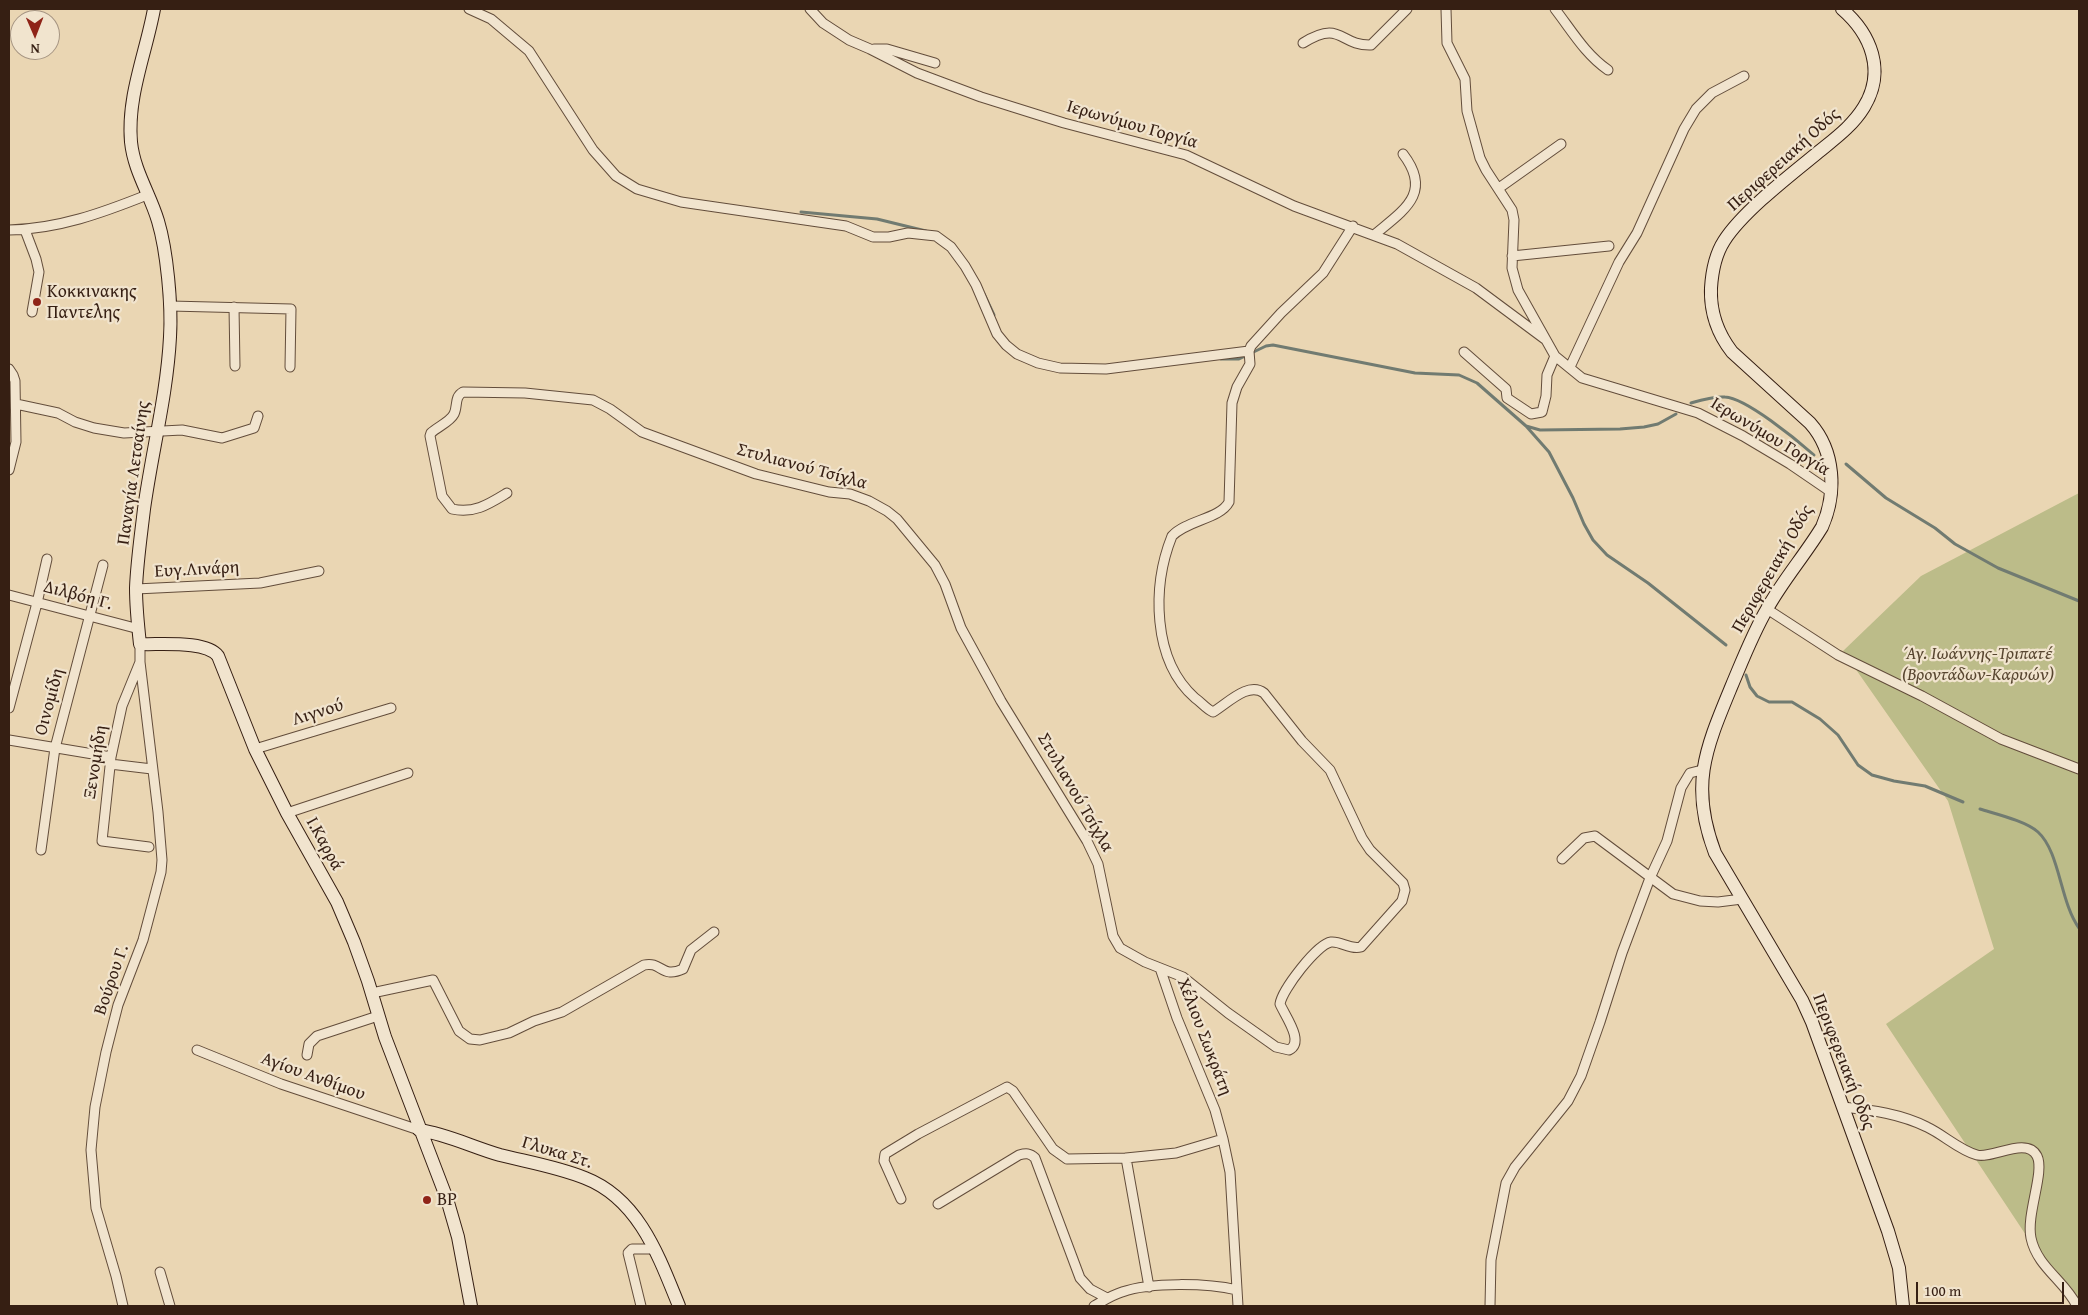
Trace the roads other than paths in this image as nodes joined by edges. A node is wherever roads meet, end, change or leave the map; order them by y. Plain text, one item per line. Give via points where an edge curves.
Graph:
1 (154, 9) edge
2 (469, 9) edge
3 (810, 9) edge
4 (1407, 9) edge
5 (1446, 9) edge
6 (1555, 9) edge
7 (1842, 9) edge
8 (1303, 44) dead end
9 (870, 48) junction
10 (935, 63) dead end
11 (1608, 70) dead end
12 (1744, 76) dead end
13 (1561, 144) dead end
14 (1403, 154) dead end
15 (1499, 188) junction
16 (147, 195) junction
17 (1353, 226) junction
18 (9, 230) edge
19 (24, 230) junction
20 (1374, 235) junction
21 (1609, 246) dead end
22 (1512, 256) junction
23 (170, 306) junction
24 (234, 307) junction
25 (32, 312) dead end
26 (1546, 340) junction
27 (1249, 352) junction
28 (1464, 352) dead end
29 (1555, 356) junction
30 (235, 366) dead end
31 (290, 367) dead end
32 (1570, 367) junction
33 (9, 369) edge
34 (16, 404) junction
35 (258, 416) dead end
36 (158, 431) junction
37 (13, 432) edge
38 (9, 470) edge
39 (1831, 492) junction
40 (507, 493) dead end
41 (47, 559) dead end
42 (103, 565) dead end
43 (319, 571) dead end
44 (136, 589) junction
45 (9, 595) edge
46 (38, 603) junction
47 (1767, 609) junction
48 (90, 616) junction
49 (139, 629) junction
50 (140, 644) junction
51 (140, 662) junction
52 (9, 708) edge
53 (391, 708) dead end
54 (9, 740) edge
55 (54, 748) junction
56 (255, 750) junction
57 (110, 761) junction
58 (152, 769) junction
59 (2079, 769) edge
60 (1702, 770) junction
61 (408, 773) dead end
62 (287, 813) junction
63 (150, 847) dead end
64 (41, 850) dead end
65 (1562, 859) dead end
66 (1650, 878) junction
67 (1742, 899) junction
68 (714, 932) dead end
69 (1160, 968) junction
70 (372, 993) junction
71 (378, 1016) junction
72 (197, 1050) dead end
73 (306, 1055) dead end
74 (1843, 1107) junction
75 (419, 1130) junction
76 (1223, 1139) junction
77 (1126, 1158) junction
78 (901, 1199) dead end
79 (938, 1204) dead end
80 (654, 1248) junction
81 (160, 1272) dead end
82 (1149, 1286) junction
83 (1237, 1290) junction
84 (1107, 1298) junction
85 (123, 1306) edge
86 (170, 1306) edge
87 (471, 1306) edge
88 (641, 1306) edge
89 (679, 1306) edge
90 (1094, 1306) edge
91 (1238, 1306) edge
92 (1490, 1306) edge
93 (1903, 1306) edge
94 (2077, 1306) edge

1 - 16 main road, Παναγία Λετσαίνης via 139,63 131,125 133,157
2 - 27 street via 492,19 529,51 593,150 616,176 637,189 681,202 846,226 873,237 908,233 936,236 951,247 965,266 997,334 1006,346 1038,363 1060,368 1106,369
3 - 9 street, Ιερωνύμου Γοργία via 849,40
4 - 8 street via 1371,45 1335,33 1325,33
5 - 15 street via 1447,43 1466,78 1467,111 1480,158
6 - 11 street via 1582,47
7 - 39 main road, Περιφερειακή Οδός via 1863,30 1871,51 1874,80 1868,99 1851,124 1731,232 1718,254 1711,293 1713,315 1728,346 1819,433 1828,455
9 - 10 street via 887,49
9 - 17 street, Ιερωνύμου Γοργία via 917,73 986,99 1186,155 1294,206
12 - 32 street via 1712,93 1696,108
13 - 15 street
14 - 20 street via 1415,172 1414,197 1400,214
15 - 22 street via 1514,220
16 - 19 street via 92,217
16 - 23 main road, Παναγία Λετσαίνης via 162,235
17 - 20 street, Ιερωνύμου Γοργία
17 - 27 street via 1323,273 1275,320
18 - 19 street
19 - 25 street via 38,272
20 - 26 street, Ιερωνύμου Γοργία via 1397,244 1476,288
21 - 22 street
22 - 26 street via 1518,290
23 - 24 street
23 - 36 main road, Παναγία Λετσαίνης via 168,367
24 - 30 street
24 - 31 street via 291,309
26 - 29 street
27 - 69 street, Χέλιου Σωκράτη via 1250,364 1232,403 1230,502 1222,510 1180,530 1170,541 1159,592 1164,647 1172,670 1183,686 1211,712 1252,689 1260,690 1268,697 1302,741 1330,770 1362,838 1403,883 1405,890 1402,901 1360,947 1350,948 1337,942 1322,946 1285,990 1280,1004 1296,1038 1295,1045 1289,1050 1276,1047 1183,977
28 - 29 street via 1506,389 1507,398 1531,414 1542,412 1547,375
29 - 32 street, Ιερωνύμου Γοργία
32 - 39 street, Ιερωνύμου Γοργία via 1582,378 1698,413 1744,436
33 - 34 street via 13,375
34 - 36 street via 58,413 94,428 124,432
34 - 37 street
35 - 36 street via 254,428 222,438 182,430
36 - 44 main road, Παναγία Λετσαίνης via 144,510
37 - 38 street via 16,442
39 - 47 main road, Περιφερειακή Οδός via 1822,527
40 - 69 street, Στυλιανού Τσίχλα via 481,508 470,510 452,509 442,496 430,436 454,414 457,398 463,392 525,393 593,400 642,432 756,474 850,494 869,501 897,519 935,565 961,628 1087,841 1098,864 1114,940 1126,952
41 - 46 street
42 - 48 street, Οινομίδη
43 - 44 street, Ευγ.Λινάρη via 260,583
44 - 49 main road, Παναγία Λετσαίνης
45 - 46 street, Διλβόη Γ.
46 - 48 street, Διλβόη Γ.
46 - 52 street
47 - 59 street via 1838,655 2001,739
47 - 60 main road, Περιφερειακή Οδός via 1717,720
48 - 49 street, Διλβόη Γ.
48 - 55 street, Οινομίδη
49 - 50 main road, Παναγία Λετσαίνης
50 - 51 street, Ξενομήδη
50 - 56 main road, Ι.Καρρά via 197,646 214,651
51 - 57 street, Ξενομήδη via 122,706
51 - 58 street, Βούρου Γ.
53 - 56 street, Λιγνού
54 - 55 street
55 - 57 street
55 - 64 street, Οινομίδη
56 - 62 main road, Ι.Καρρά
57 - 58 street
57 - 63 street, Ξενομήδη via 102,841
58 - 85 street, Βούρου Γ. via 160,831 161,872 143,940 118,1005 106,1052 95,1107 91,1150 96,1208
60 - 66 street via 1690,773 1681,788 1667,841
60 - 67 main road, Περιφερειακή Οδός via 1701,796 1707,830 1715,853
61 - 62 street
62 - 70 main road, Ι.Καρρά via 337,902
65 - 66 street via 1584,838 1595,836
66 - 67 street via 1672,894 1685,898 1718,902
66 - 92 street via 1581,1076 1568,1101 1515,1167 1506,1184 1491,1260
67 - 74 main road, Περιφερειακή Οδός via 1806,1008
68 - 70 street via 691,950 683,969 674,973 654,964 644,965 562,1012 485,1040 470,1040 459,1031 433,980
69 - 76 street, Χέλιου Σωκράτη
70 - 71 main road, Ι.Καρρά
71 - 73 street via 317,1036 309,1044
71 - 75 main road, Ι.Καρρά
72 - 75 street, Αγίου Ανθίμου via 281,1084
74 - 93 main road, Περιφερειακή Οδός via 1895,1252
74 - 94 street via 1880,1111 1927,1126 1978,1156 2020,1148 2032,1150 2040,1168 2030,1221 2033,1246 2047,1270
75 - 80 main road, Γλυκα Στ. via 591,1180 631,1211
75 - 87 main road, Ι.Καρρά via 458,1237
76 - 77 street via 1182,1152
76 - 83 street, Χέλιου Σωκράτη via 1230,1172
77 - 78 street via 1072,1160 1061,1157 1007,1087 885,1154 884,1161
77 - 82 street
79 - 84 street via 1019,1156 1032,1155 1080,1278 1090,1289
80 - 88 street via 630,1249 628,1253
80 - 89 main road, Γλυκα Στ.
81 - 86 street
82 - 83 street via 1198,1285
82 - 84 street
83 - 91 street, Χέλιου Σωκράτη
84 - 90 street

